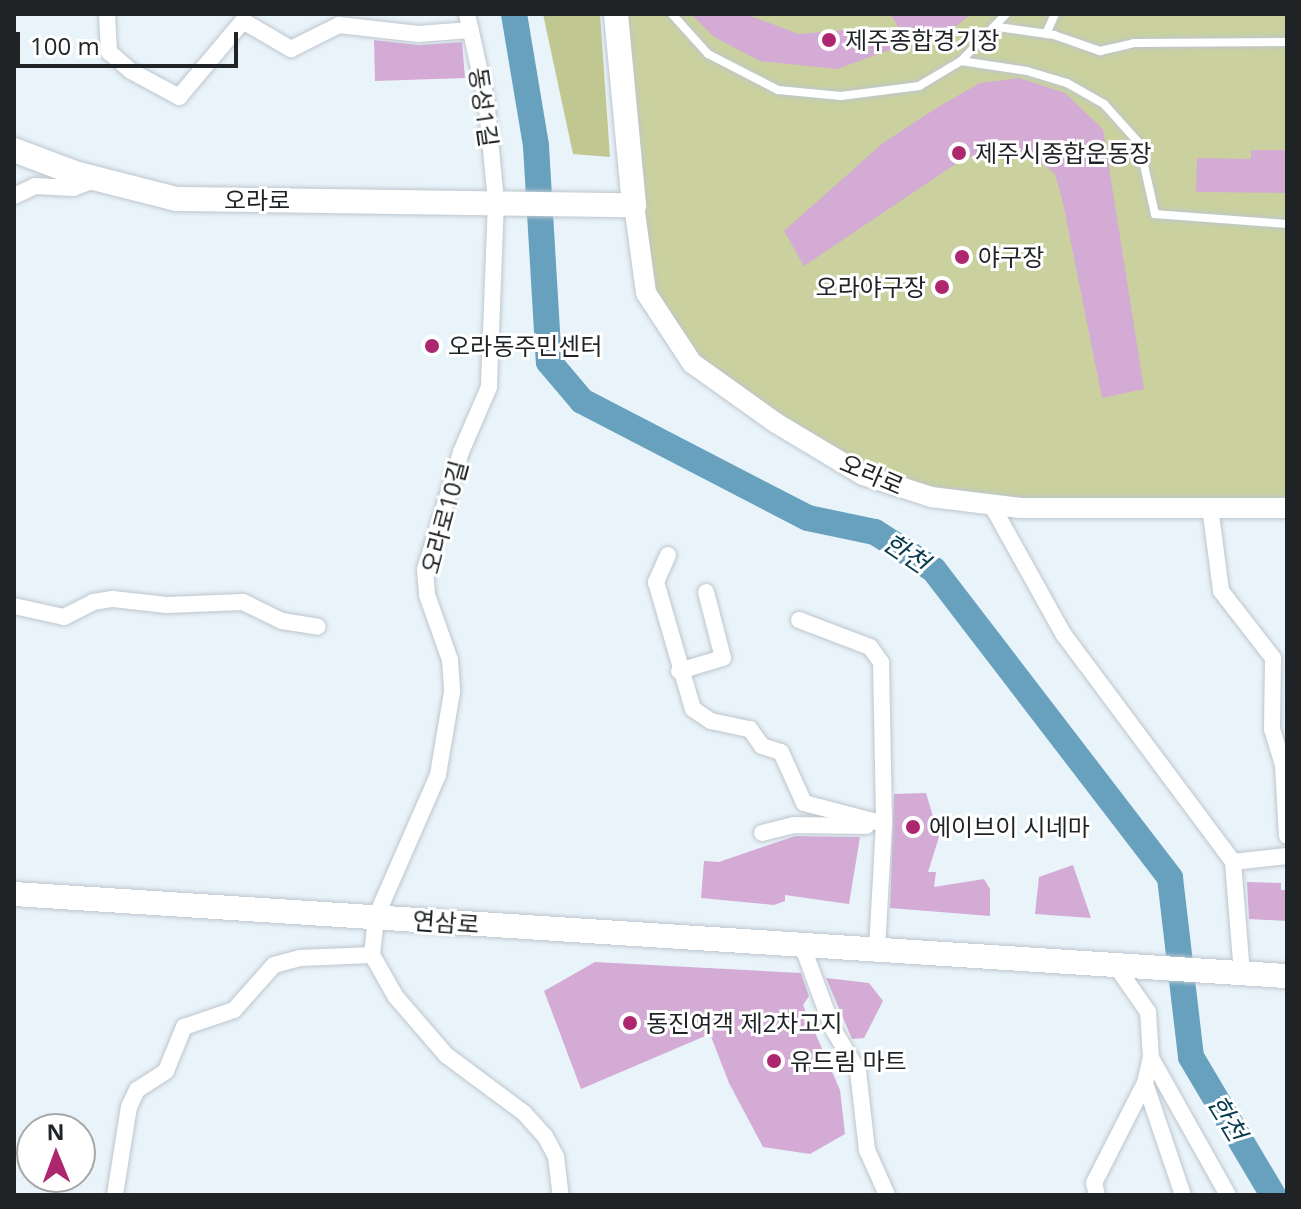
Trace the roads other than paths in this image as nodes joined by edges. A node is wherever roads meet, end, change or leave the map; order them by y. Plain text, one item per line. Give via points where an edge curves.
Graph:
1 (107, 14) edge
2 (616, 14) edge
3 (672, 14) edge
4 (1006, 14) edge
5 (1055, 14) edge
6 (469, 22) edge
7 (998, 27) junction
8 (1046, 34) junction
9 (1287, 42) edge
10 (961, 61) junction
11 (14, 150) edge
12 (97, 179) junction
13 (14, 196) edge
14 (501, 200) junction
15 (634, 205) junction
16 (1287, 224) edge
17 (991, 504) junction
18 (1210, 507) junction
19 (1287, 508) edge
20 (668, 555) dead end
21 (706, 592) dead end
22 (14, 606) edge
23 (799, 620) dead end
24 (318, 627) dead end
25 (679, 671) junction
26 (884, 824) junction
27 (762, 833) dead end
28 (1287, 836) edge
29 (1287, 856) edge
30 (1233, 862) junction
31 (14, 894) edge
32 (376, 917) junction
33 (802, 945) junction
34 (877, 950) junction
35 (372, 955) junction
36 (1116, 966) junction
37 (1239, 974) junction
38 (1287, 976) edge
39 (1151, 1058) junction
40 (1145, 1083) junction
41 (115, 1195) edge
42 (561, 1195) edge
43 (887, 1195) edge
44 (1097, 1195) edge
45 (1183, 1195) edge
46 (1228, 1195) edge

1 - 6 street via 109,52 131,71 179,97 243,21 291,49 339,25 418,34
2 - 15 main road
3 - 10 lane via 708,54 778,90 841,96 919,86
4 - 7 lane
5 - 8 lane
6 - 14 street, 동성1길
7 - 8 lane
7 - 10 lane
8 - 9 lane via 1100,51 1134,43
10 - 16 lane via 1041,75 1104,104 1139,143 1155,214
11 - 12 main road, 오라로
12 - 13 street via 73,188 35,186
12 - 14 main road, 오라로 via 177,199
14 - 15 main road, 오라로
14 - 32 street, 오라로10길 via 489,387 461,452 425,570 427,595 450,660 452,692 441,761 404,861
15 - 17 street, 오라로 via 646,293 692,363 776,423 863,475 931,497
17 - 18 street, 오라로
17 - 30 street via 1064,635
18 - 19 street, 오라로
18 - 28 street via 1221,591 1273,658 1272,729 1283,765
20 - 25 street via 656,582
21 - 25 street via 723,658
22 - 24 street via 64,617 93,602 113,599 167,605 243,602 282,621
23 - 26 street via 870,647 881,662
25 - 26 street via 693,709 711,721 750,729 762,746 781,752 804,803
26 - 27 street via 794,825
26 - 34 street
29 - 30 street
30 - 37 street
31 - 32 main road, 연삼로
32 - 33 main road, 연삼로
32 - 35 street
33 - 34 main road, 연삼로
33 - 43 street via 833,1029 858,1071 867,1150
34 - 36 main road, 연삼로
35 - 41 street via 300,958 274,965 234,1010 184,1027 166,1071 137,1090 129,1107
35 - 42 street via 396,997 446,1055 524,1113 545,1136 556,1157
36 - 37 main road, 연삼로
36 - 39 street via 1148,1012
37 - 38 main road
39 - 40 street
39 - 46 street
40 - 44 street via 1094,1183
40 - 45 street

